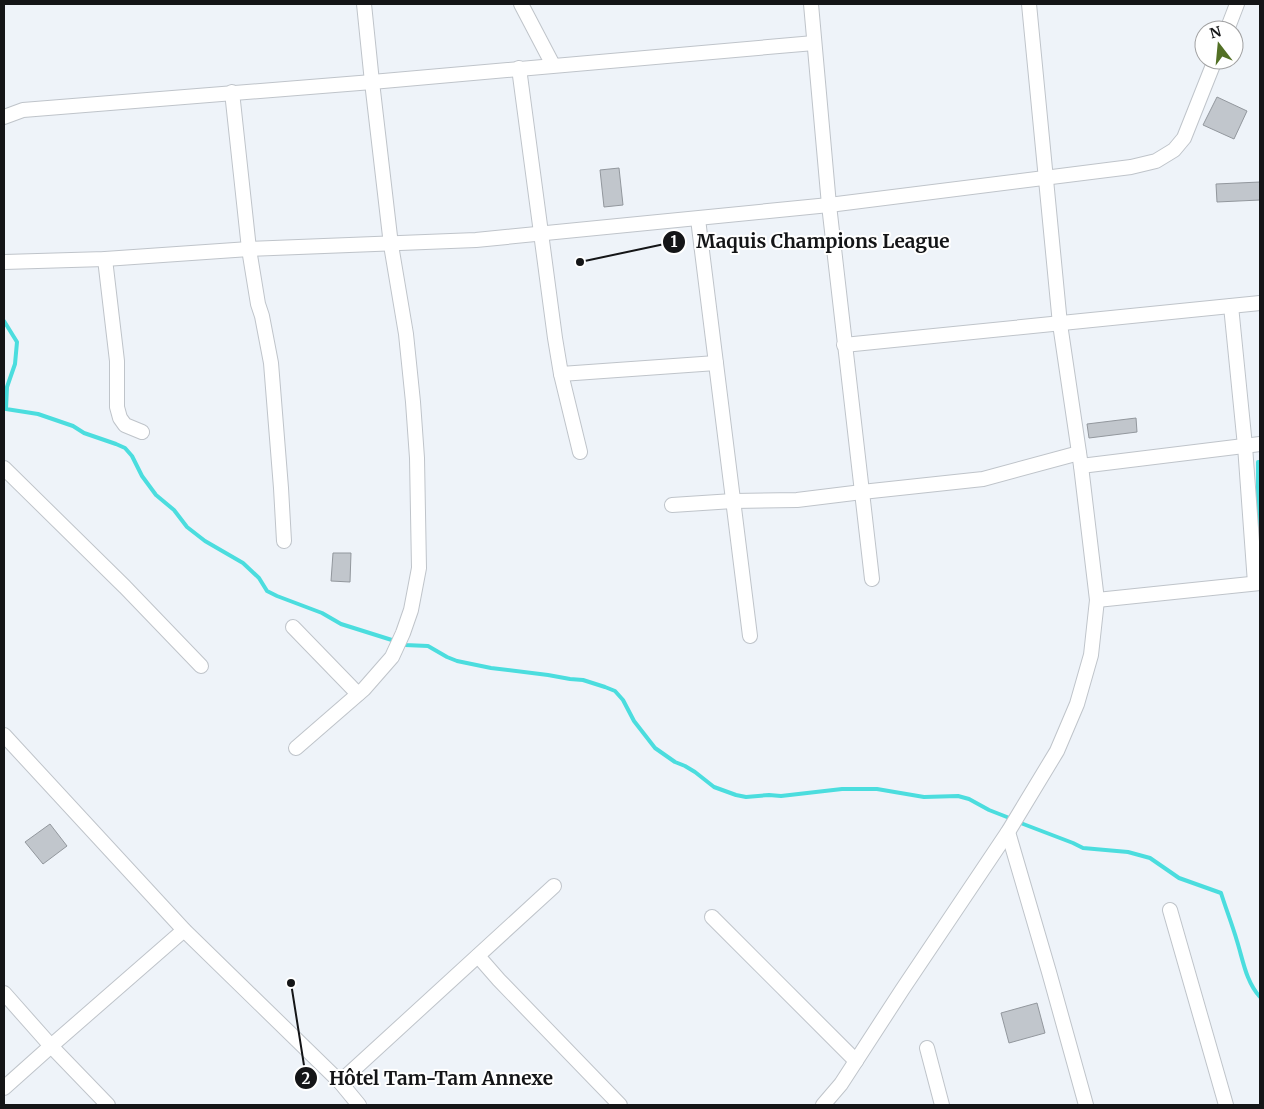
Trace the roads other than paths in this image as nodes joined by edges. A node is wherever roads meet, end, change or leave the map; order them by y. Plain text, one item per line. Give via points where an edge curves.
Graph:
1 (364, 4) edge
2 (521, 4) edge
3 (811, 4) edge
4 (1029, 4) edge
5 (1237, 4) edge
6 (1231, 20) edge
7 (814, 43) junction
8 (553, 65) junction
9 (520, 68) junction
10 (1211, 70) edge
11 (372, 82) junction
12 (232, 92) junction
13 (4, 117) edge
14 (1046, 177) junction
15 (829, 205) junction
16 (698, 218) junction
17 (541, 233) junction
18 (391, 244) junction
19 (249, 249) junction
20 (105, 259) junction
21 (4, 262) edge
22 (1260, 303) edge
23 (1231, 306) junction
24 (1060, 324) junction
25 (844, 344) junction
26 (716, 363) junction
27 (561, 374) junction
28 (142, 432) dead end
29 (1260, 444) edge
30 (1245, 446) junction
31 (580, 452) dead end
32 (1080, 460) junction
33 (4, 468) edge
34 (862, 492) junction
35 (733, 501) junction
36 (672, 505) dead end
37 (284, 541) dead end
38 (872, 579) dead end
39 (1258, 583) edge
40 (1097, 600) junction
41 (294, 627) dead end
42 (750, 636) dead end
43 (201, 666) dead end
44 (358, 694) junction
45 (4, 735) edge
46 (296, 748) dead end
47 (1009, 830) junction
48 (554, 886) dead end
49 (1170, 910) dead end
50 (712, 917) dead end
51 (184, 930) junction
52 (478, 956) junction
53 (4, 993) edge
54 (50, 1046) junction
55 (926, 1048) dead end
56 (856, 1061) junction
57 (340, 1082) junction
58 (4, 1088) edge
59 (108, 1105) edge
60 (359, 1105) edge
61 (620, 1105) edge
62 (823, 1105) edge
63 (942, 1105) edge
64 (1086, 1105) edge
65 (1226, 1105) edge

1 - 11 street
2 - 8 street
3 - 7 street
4 - 14 street
5 - 6 street
7 - 8 street
7 - 15 street
8 - 9 street
9 - 11 street
9 - 17 street
10 - 14 street via 1184,138 1174,150 1156,161 1131,167
11 - 12 street
11 - 18 street
12 - 13 street via 23,110
12 - 19 street
14 - 15 street
14 - 24 street
15 - 16 street
15 - 25 street
16 - 17 street
16 - 26 street
17 - 18 street
17 - 27 street
18 - 19 street
18 - 44 street via 413,402 419,568 410,610 392,657
19 - 20 street
19 - 37 street via 271,363
20 - 21 street
20 - 28 street via 117,361 117,407 125,425
22 - 23 street
23 - 24 street
23 - 30 street
24 - 25 street
24 - 32 street
25 - 34 street
26 - 27 street
26 - 35 street
27 - 31 street
29 - 30 street
30 - 32 street
30 - 39 street
32 - 34 street via 983,479
32 - 40 street
33 - 43 street
34 - 35 street via 797,500
34 - 38 street
35 - 36 street
35 - 42 street
39 - 40 street
40 - 47 street via 1091,655 1077,704 1057,751
41 - 44 street
44 - 46 street
45 - 51 street
47 - 56 street
47 - 64 street
48 - 52 street
49 - 65 street
50 - 56 street
51 - 54 street
51 - 57 street
52 - 57 street
52 - 61 street
53 - 54 street
54 - 58 street
54 - 59 street
55 - 63 street
56 - 62 street
57 - 60 street

